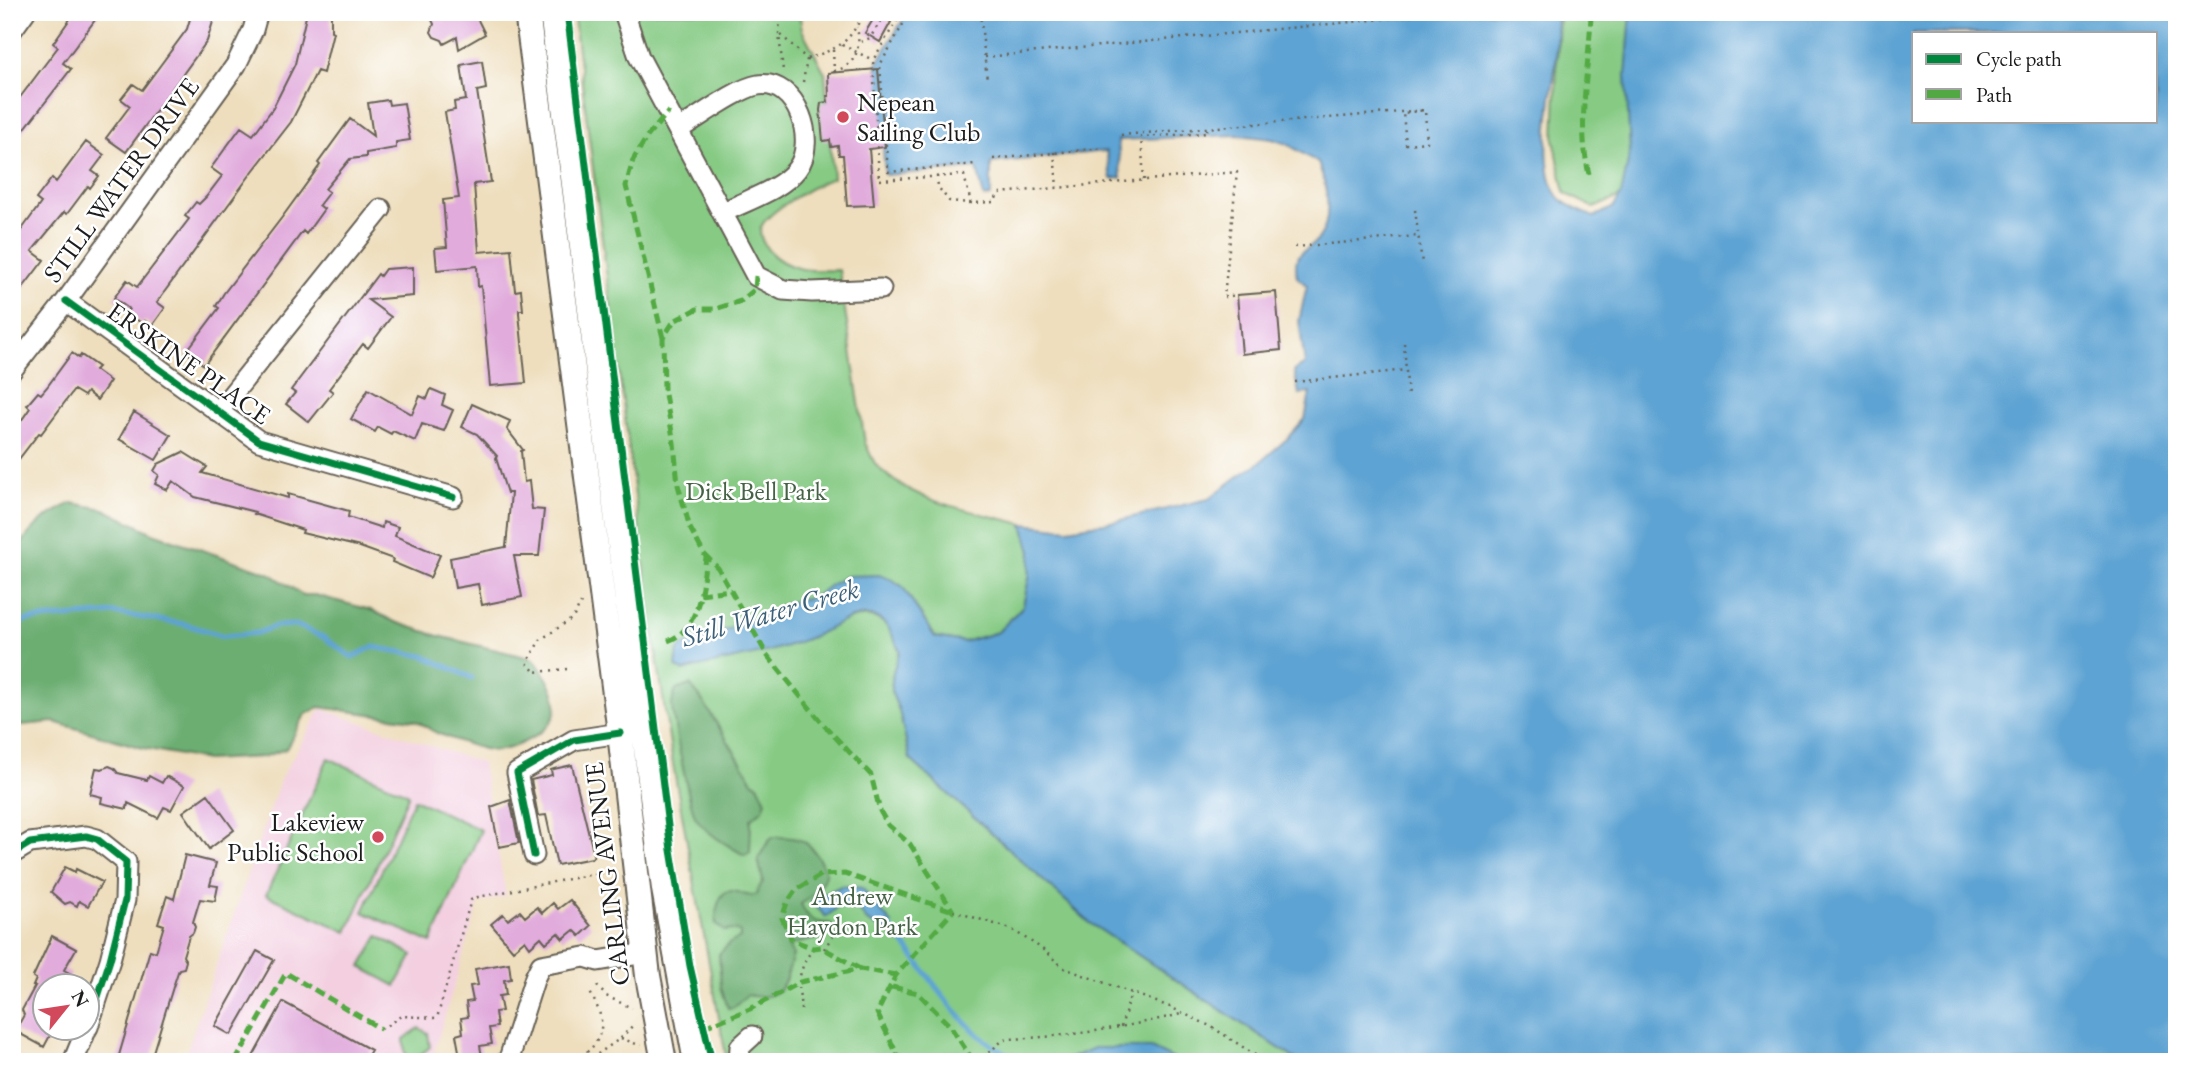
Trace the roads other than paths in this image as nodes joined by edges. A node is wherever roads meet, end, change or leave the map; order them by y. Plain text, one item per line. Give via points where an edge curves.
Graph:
1 (25, 12) edge
2 (258, 12) edge
3 (527, 12) edge
4 (552, 12) edge
5 (624, 12) edge
6 (12, 30) edge
7 (679, 130) junction
8 (380, 209) dead end
9 (723, 212) junction
10 (881, 289) dead end
11 (66, 301) junction
12 (12, 370) edge
13 (218, 412) junction
14 (453, 497) dead end
15 (620, 733) junction
16 (12, 854) edge
17 (534, 855) dead end
18 (646, 953) junction
19 (102, 984) edge
20 (752, 1036) dead end
21 (81, 1042) edge
22 (657, 1056) edge
23 (73, 1062) edge
24 (508, 1062) edge
25 (696, 1062) edge
26 (739, 1062) edge

1 - 6 street
2 - 11 street, STILL WATER DRIVE via 236,65
3 - 15 main road, CARLING AVENUE
4 - 25 main road, CARLING AVENUE via 660,863
5 - 7 street via 639,57
7 - 9 street
7 - 9 street via 758,85 778,88 791,99 804,125 805,148 799,167 779,184
8 - 13 street
9 - 10 street via 756,276 783,290
11 - 12 street, STILL WATER DRIVE
11 - 13 street, ERSKINE PLACE
13 - 14 street, ERSKINE PLACE via 259,441
15 - 17 street via 573,740 517,774
15 - 18 main road, CARLING AVENUE
16 - 19 street via 30,843 86,836 127,862 125,900
18 - 22 main road, CARLING AVENUE
18 - 24 street via 541,965
20 - 26 street via 740,1047
21 - 23 street

